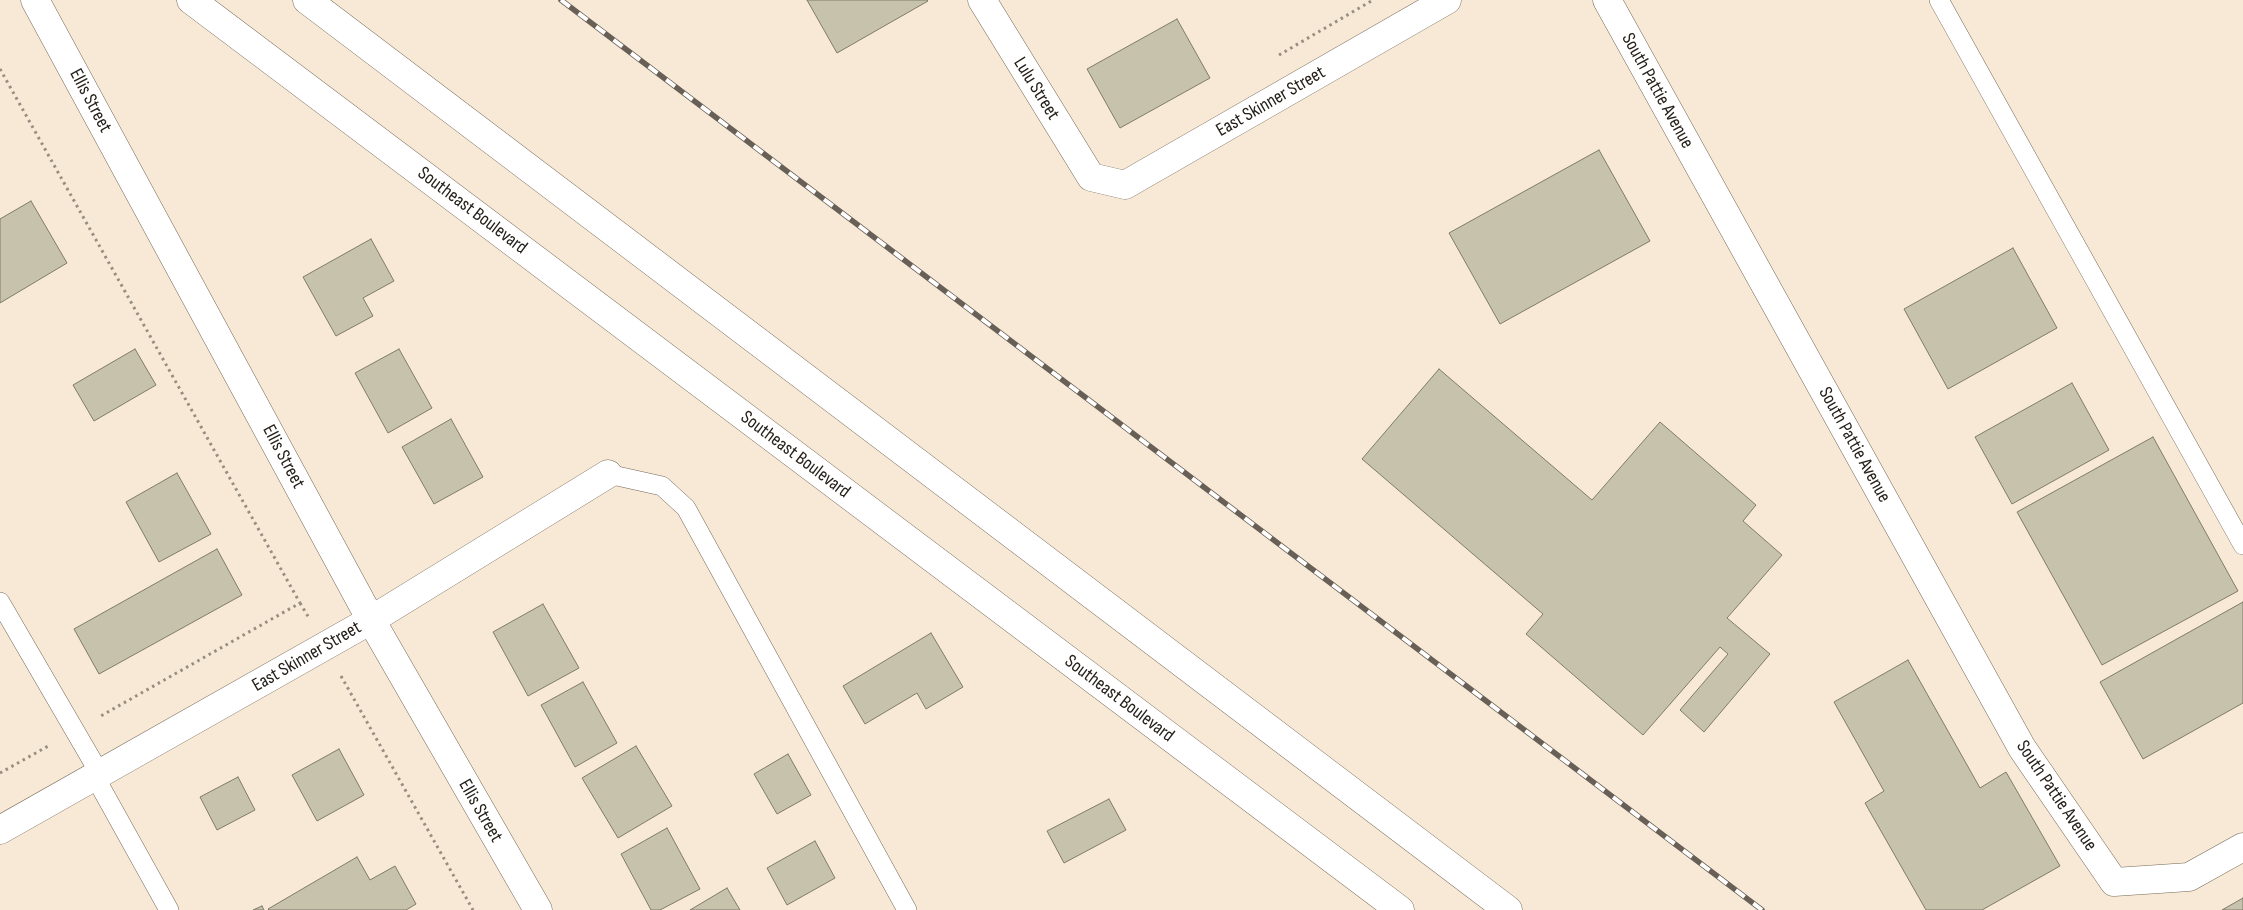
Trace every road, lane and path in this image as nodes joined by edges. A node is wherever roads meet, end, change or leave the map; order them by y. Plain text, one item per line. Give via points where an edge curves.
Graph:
1 (35, 0) edge
2 (191, 0) edge
3 (306, 0) edge
4 (982, 0) edge
5 (1447, 0) edge
6 (1607, 0) edge
7 (1939, 0) edge
8 (0, 69) edge
9 (1091, 177) joint
10 (608, 474) joint
11 (2243, 545) edge
12 (0, 602) edge
13 (300, 603) junction
14 (371, 620) junction
15 (325, 646) junction
16 (75, 730) junction
17 (0, 773) edge
18 (98, 775) junction
19 (0, 830) edge
20 (2243, 847) edge
21 (169, 910) edge
22 (473, 910) edge
23 (538, 910) edge
24 (907, 910) edge
25 (1400, 910) edge
26 (1508, 910) edge

1 - 14 street, Ellis Street
2 - 25 street, Southeast Boulevard
3 - 26 street
4 - 9 street, Lulu Street
5 - 9 street, East Skinner Street via 1126,185
6 - 20 street, South Pattie Avenue via 2022,748 2114,882 2189,877
7 - 11 lane
8 - 13 path
10 - 14 street, East Skinner Street
10 - 24 lane via 662,486 686,508
12 - 16 lane
13 - 15 path
13 - 16 path
14 - 15 street, East Skinner Street
14 - 23 street, Ellis Street
15 - 18 street, East Skinner Street
15 - 22 path
16 - 17 path
16 - 18 lane
18 - 19 street, East Skinner Street
18 - 21 lane

